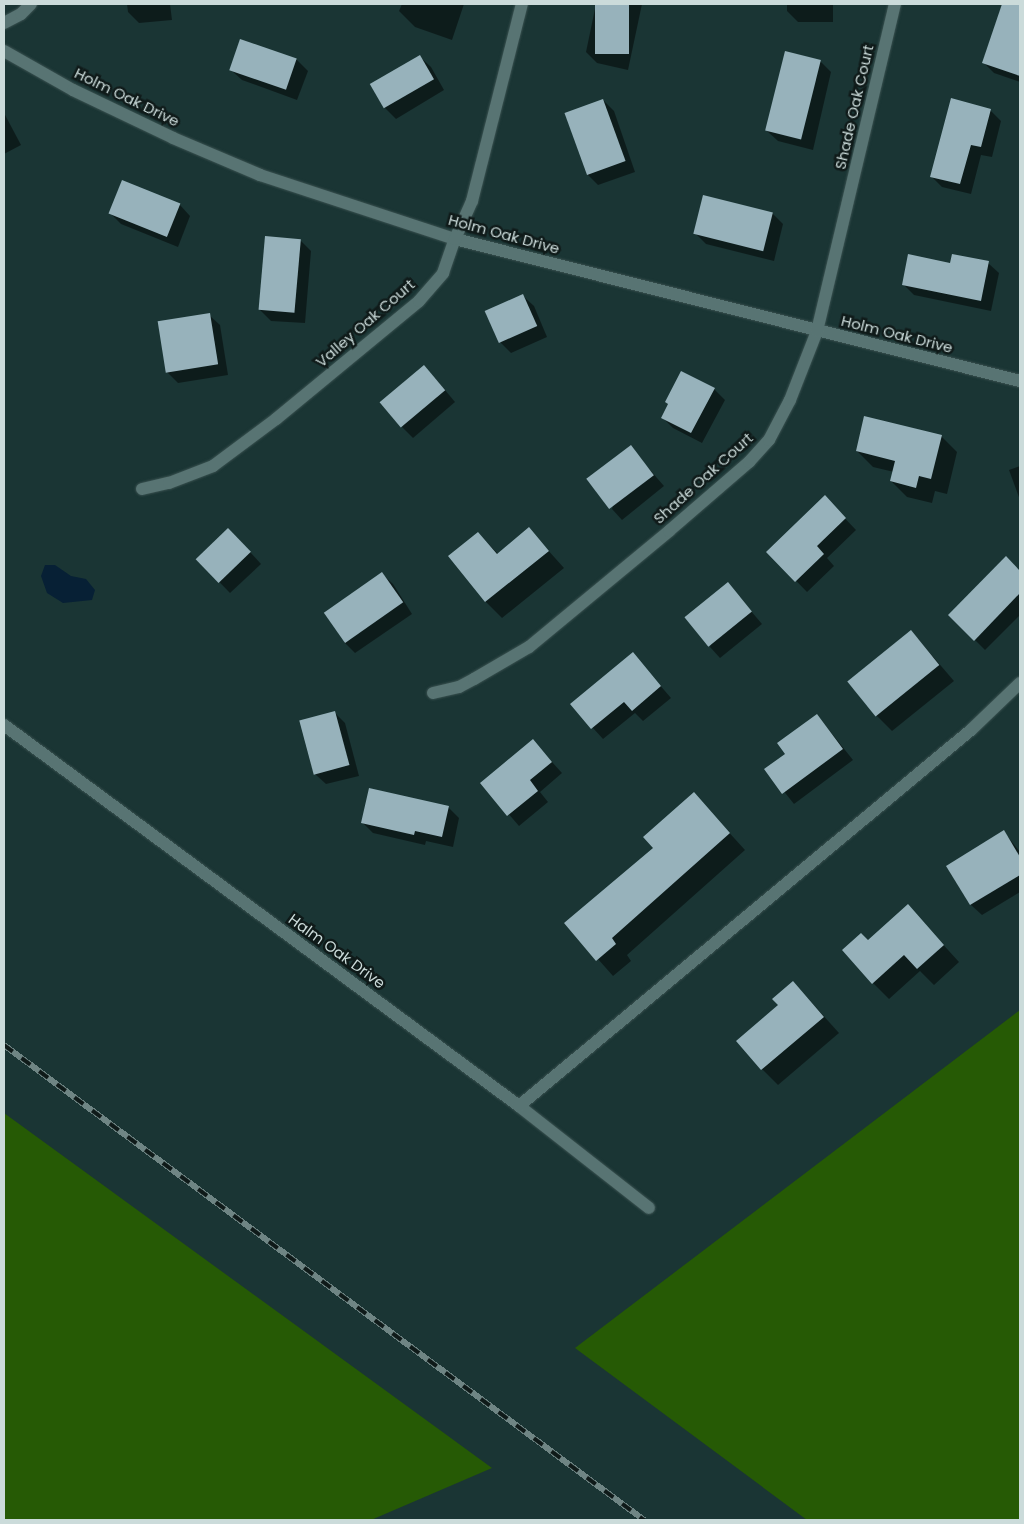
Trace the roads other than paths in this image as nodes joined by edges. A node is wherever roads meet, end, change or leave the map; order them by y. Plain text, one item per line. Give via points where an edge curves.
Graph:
1 (31, 4) edge
2 (522, 4) edge
3 (896, 4) edge
4 (4, 23) edge
5 (4, 51) edge
6 (455, 239) junction
7 (817, 330) junction
8 (1020, 381) edge
9 (142, 489) dead end
10 (1020, 683) edge
11 (433, 693) dead end
12 (4, 725) edge
13 (520, 1106) junction
14 (649, 1208) dead end

1 - 4 street
2 - 6 street, Valley Oak Court via 472,201
3 - 7 street, Shade Oak Court
5 - 6 street, Holm Oak Drive via 73,90 251,171
6 - 7 street, Holm Oak Drive
6 - 9 street, Valley Oak Court via 443,273 419,301 276,419 213,466 169,483
7 - 8 street, Holm Oak Drive
7 - 11 street, Shade Oak Court via 790,400 769,440 749,462 529,646 459,687
10 - 13 street via 970,730
12 - 13 street, Halm Oak Drive
13 - 14 street, Halm Oak Drive

